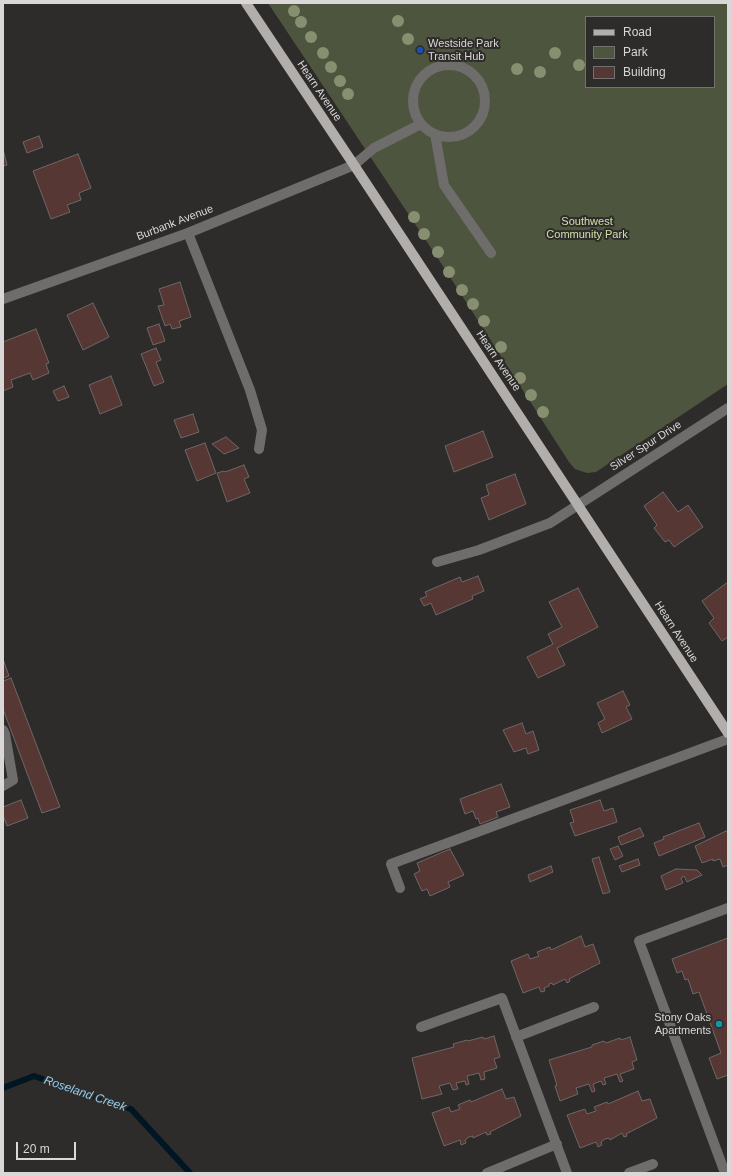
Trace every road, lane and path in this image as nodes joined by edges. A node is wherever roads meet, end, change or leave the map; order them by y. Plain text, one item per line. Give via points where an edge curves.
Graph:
1 (246, 3) edge
2 (421, 124) junction
3 (435, 134) junction
4 (354, 165) junction
5 (188, 232) junction
6 (491, 253) dead end
7 (3, 299) edge
8 (728, 408) edge
9 (259, 449) dead end
10 (578, 505) junction
11 (437, 562) dead end
12 (3, 730) edge
13 (728, 733) edge
14 (728, 739) edge
15 (3, 786) edge
16 (400, 888) dead end
17 (728, 908) edge
18 (594, 1007) dead end
19 (421, 1027) dead end
20 (516, 1037) junction
21 (557, 1144) junction
22 (653, 1164) dead end
23 (487, 1173) edge
24 (567, 1173) edge
25 (629, 1173) edge
26 (725, 1173) edge

1 - 4 main road, Hearn Avenue
2 - 3 street
2 - 3 street via 413,107 413,97 415,86 422,76 432,68 444,64 467,69 483,87 484,111 470,130 459,136
2 - 4 street, Burbank Avenue via 374,148
3 - 6 street via 444,185
4 - 5 street, Burbank Avenue
4 - 10 main road, Hearn Avenue
5 - 7 street, Burbank Avenue
5 - 9 street via 250,390 262,430
8 - 10 street, Silver Spur Drive
10 - 11 street, Silver Spur Drive via 550,522 479,550
10 - 13 main road, Hearn Avenue
12 - 15 street via 6,734 13,780
14 - 16 street via 391,864
17 - 26 street via 639,941
18 - 20 street
19 - 20 street via 502,998
20 - 21 street
21 - 23 street
21 - 24 street
22 - 25 street

